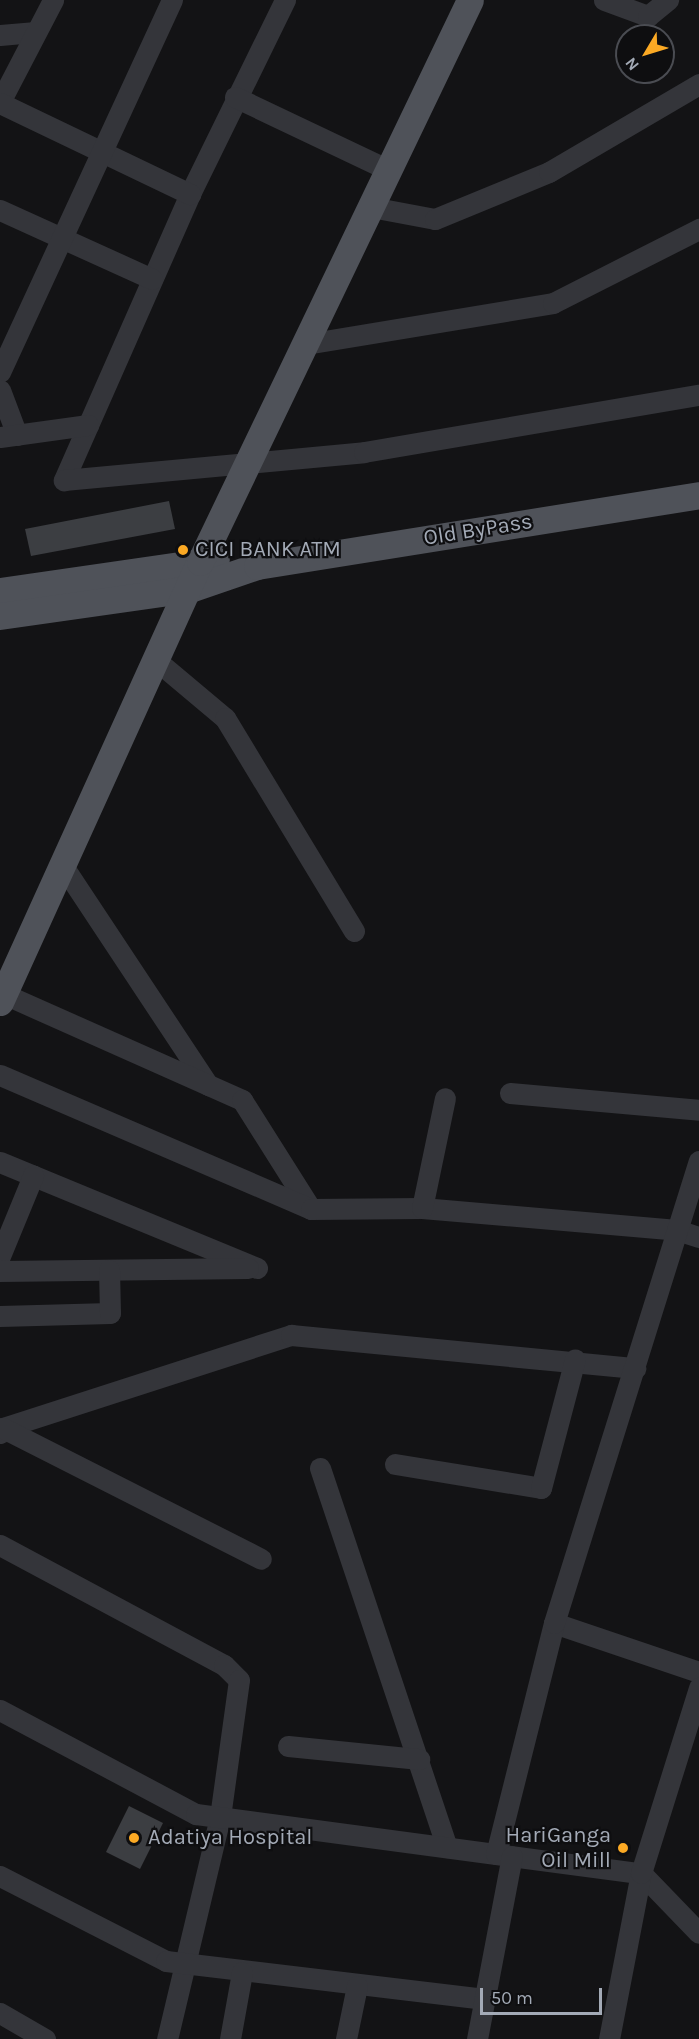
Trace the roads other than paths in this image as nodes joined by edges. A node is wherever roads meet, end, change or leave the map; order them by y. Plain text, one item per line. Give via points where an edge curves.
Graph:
1 (53, 0) edge
2 (172, 0) edge
3 (285, 0) edge
4 (470, 0) edge
5 (604, 0) edge
6 (668, 0) edge
7 (36, 32) junction
8 (0, 35) edge
9 (699, 84) edge
10 (235, 97) junction
11 (0, 102) edge
12 (100, 149) junction
13 (389, 170) junction
14 (190, 194) junction
15 (371, 207) junction
16 (0, 210) edge
17 (699, 229) edge
18 (61, 238) junction
19 (152, 279) junction
20 (306, 344) junction
21 (0, 372) edge
22 (0, 390) edge
23 (699, 395) edge
24 (88, 425) junction
25 (9, 436) edge
26 (248, 466) junction
27 (699, 495) edge
28 (200, 562) junction
29 (257, 566) junction
30 (190, 589) junction
31 (0, 591) edge
32 (0, 616) edge
33 (157, 661) junction
34 (63, 866) junction
35 (354, 931) dead end
36 (2, 998) edge
37 (0, 1075) edge
38 (208, 1085) junction
39 (510, 1093) dead end
40 (445, 1098) dead end
41 (699, 1110) edge
42 (699, 1161) edge
43 (0, 1162) edge
44 (33, 1176) junction
45 (422, 1208) junction
46 (311, 1209) junction
47 (677, 1230) junction
48 (699, 1237) edge
49 (0, 1256) edge
50 (109, 1270) junction
51 (0, 1271) edge
52 (0, 1316) edge
53 (574, 1359) junction
54 (635, 1368) junction
55 (2, 1431) edge
56 (395, 1464) dead end
57 (320, 1468) dead end
58 (0, 1545) edge
59 (261, 1559) dead end
60 (554, 1623) junction
61 (699, 1672) edge
62 (699, 1688) edge
63 (0, 1710) edge
64 (693, 1729) edge
65 (288, 1746) dead end
66 (419, 1758) junction
67 (220, 1817) junction
68 (447, 1847) junction
69 (504, 1855) junction
70 (641, 1873) junction
71 (0, 1876) edge
72 (699, 1932) edge
73 (188, 1962) junction
74 (242, 1972) junction
75 (357, 1986) junction
76 (485, 1999) junction
77 (0, 2013) edge
78 (45, 2039) edge
79 (167, 2039) edge
80 (231, 2039) edge
81 (346, 2039) edge
82 (477, 2039) edge
83 (609, 2039) edge

1 - 7 street
2 - 12 street
3 - 10 street
4 - 13 main road
5 - 6 street via 648,16
7 - 8 street
7 - 11 street
9 - 15 street via 549,172 435,219
10 - 13 street
10 - 14 street
11 - 12 street
12 - 14 street
12 - 18 street
13 - 15 main road
14 - 19 street
15 - 20 main road
16 - 18 street
17 - 20 street via 553,303
18 - 19 street
18 - 21 street
19 - 24 street
20 - 26 main road
22 - 25 street
23 - 26 street
24 - 25 street
24 - 26 street via 64,480
26 - 28 main road
27 - 29 main road, Old ByPass
28 - 29 main road, Old ByPass via 231,558
28 - 30 main road
28 - 31 main road, Old ByPass
29 - 30 main road, Old ByPass
30 - 32 main road, Old ByPass
30 - 33 main road
33 - 34 main road
33 - 35 street via 225,718
34 - 36 main road
34 - 38 street
36 - 38 street
37 - 46 street
38 - 46 street via 242,1100
39 - 41 street
40 - 45 street
42 - 47 street
43 - 44 street
44 - 49 street
44 - 50 street via 257,1268
45 - 46 street
45 - 47 street
47 - 48 street
47 - 54 street
50 - 51 street
50 - 52 street via 110,1314
53 - 54 street
53 - 55 street via 291,1335
53 - 56 street via 541,1488
54 - 60 street
55 - 59 street
57 - 66 street
58 - 67 street via 234,1673 241,1690
60 - 61 street
60 - 69 street
62 - 64 street
63 - 67 street via 196,1814
64 - 70 street
65 - 66 street
66 - 68 street
67 - 68 street
67 - 73 street
68 - 69 street
69 - 70 street
69 - 76 street
70 - 72 street
70 - 83 street
71 - 73 street via 166,1961
73 - 74 street
73 - 79 street
74 - 75 street
74 - 80 street
75 - 76 street
75 - 81 street
76 - 82 street
77 - 78 street

